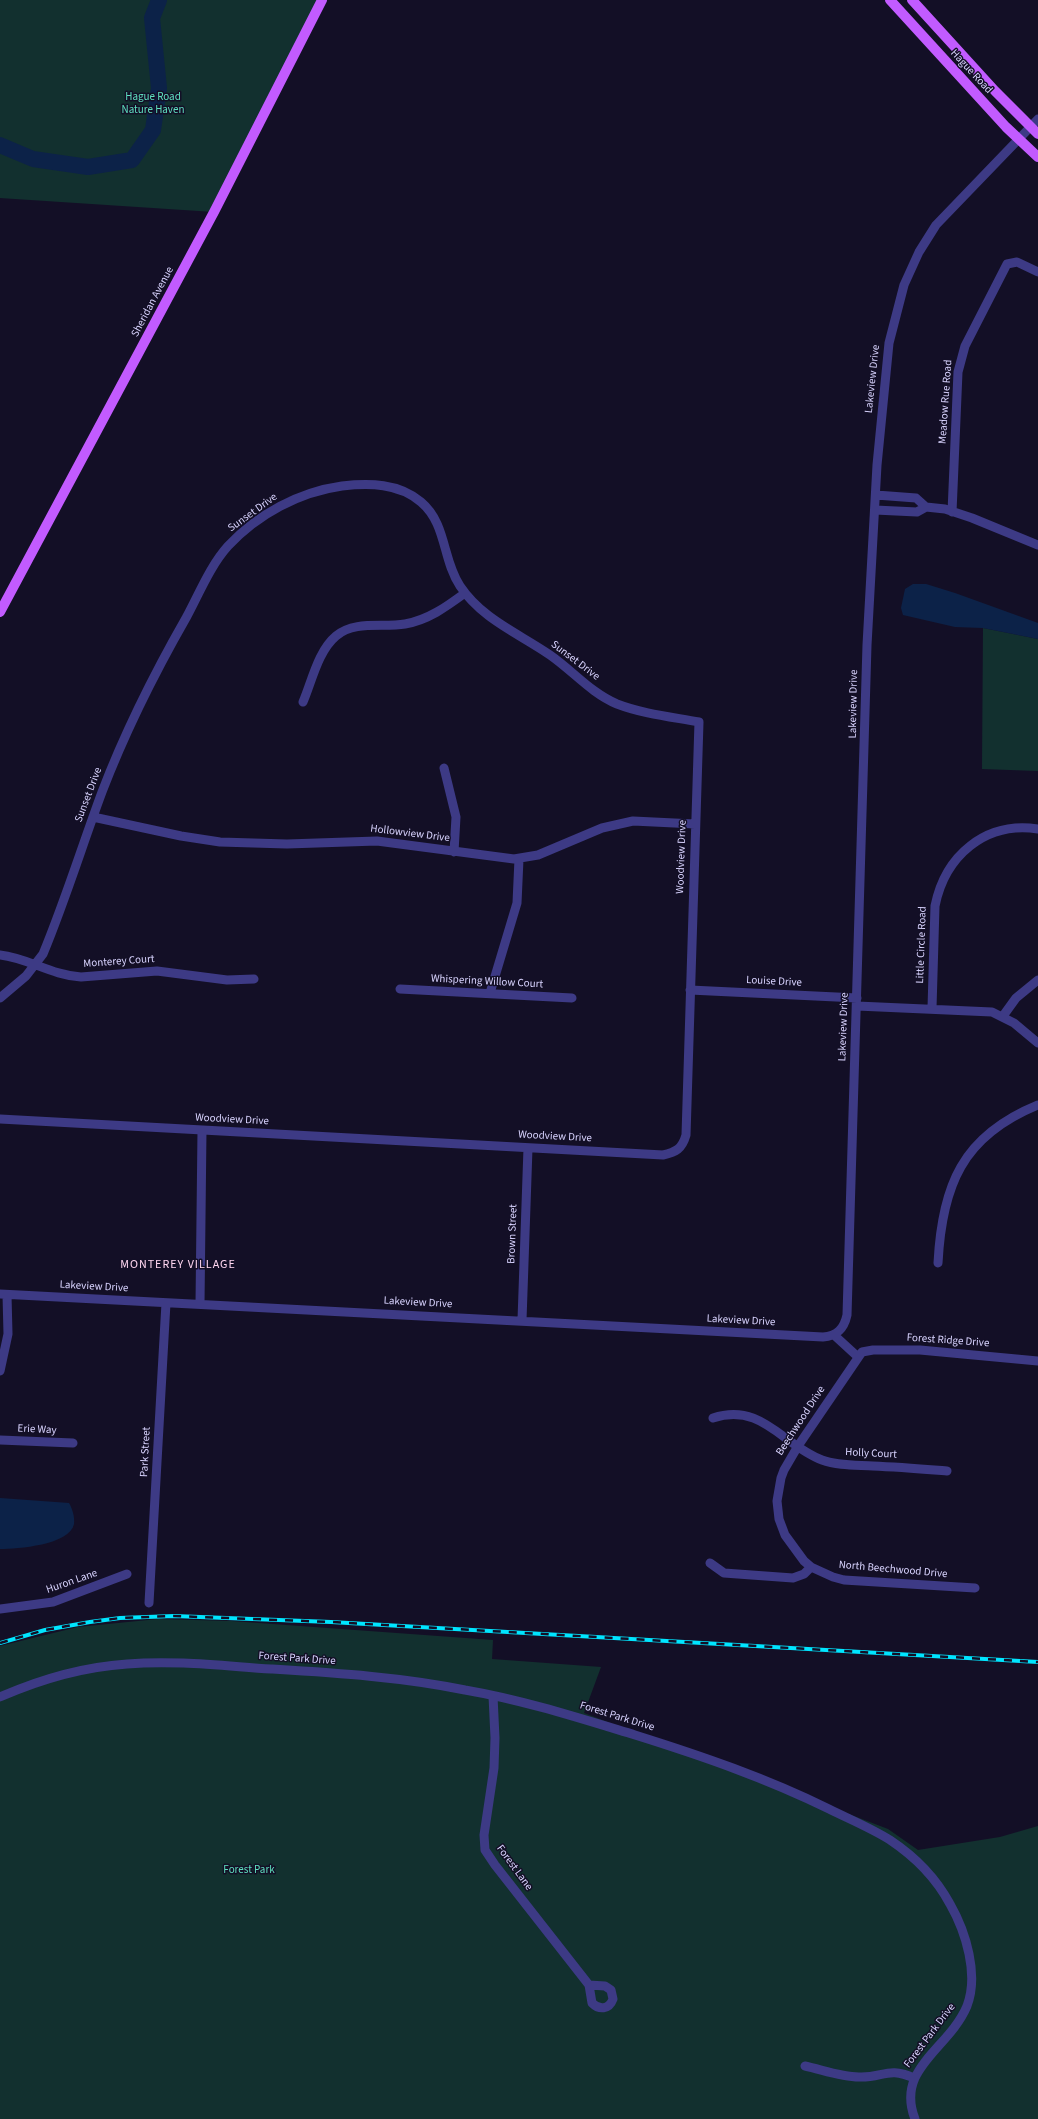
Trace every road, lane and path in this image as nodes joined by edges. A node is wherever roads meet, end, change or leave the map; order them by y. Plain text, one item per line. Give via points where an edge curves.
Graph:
1 (322, 0) edge
2 (890, 0) edge
3 (912, 0) edge
4 (1038, 119) edge
5 (1030, 127) junction
6 (1038, 134) edge
7 (1018, 138) junction
8 (1038, 157) edge
9 (1038, 272) edge
10 (876, 495) junction
11 (926, 507) junction
12 (875, 510) junction
13 (952, 512) junction
14 (1038, 545) edge
15 (465, 594) junction
16 (0, 612) edge
17 (303, 702) dead end
18 (699, 722) joint
19 (444, 768) dead end
20 (93, 817) junction
21 (695, 824) junction
22 (1038, 829) edge
23 (454, 852) junction
24 (519, 859) junction
25 (0, 955) edge
26 (35, 965) junction
27 (254, 980) dead end
28 (1038, 980) edge
29 (400, 989) dead end
30 (690, 990) junction
31 (490, 993) junction
32 (0, 998) edge
33 (572, 998) dead end
34 (857, 1002) junction
35 (932, 1008) junction
36 (1003, 1016) junction
37 (1038, 1043) edge
38 (1038, 1105) edge
39 (0, 1119) edge
40 (202, 1130) junction
41 (528, 1148) junction
42 (938, 1263) dead end
43 (4, 1294) edge
44 (166, 1302) junction
45 (200, 1304) junction
46 (522, 1320) junction
47 (834, 1335) junction
48 (858, 1357) junction
49 (1038, 1361) edge
50 (0, 1371) edge
51 (713, 1418) dead end
52 (0, 1440) edge
53 (73, 1443) dead end
54 (798, 1446) junction
55 (947, 1470) dead end
56 (710, 1563) dead end
57 (811, 1567) junction
58 (127, 1574) dead end
59 (975, 1588) dead end
60 (149, 1603) dead end
61 (0, 1608) edge
62 (493, 1696) junction
63 (0, 1697) edge
64 (589, 1985) dead end
65 (805, 2066) dead end
66 (914, 2078) junction
67 (915, 2119) edge

1 - 16 main road, Sheridan Avenue via 214,212
2 - 7 main road, Hague Road
3 - 5 main road, Hague Road
4 - 5 street, Lakeview Drive
5 - 6 main road, Hague Road
5 - 7 street, Lakeview Drive
7 - 8 main road, Hague Road
7 - 10 street, Lakeview Drive via 936,225 919,252 904,285 893,324 885,370
9 - 13 street, Meadow Rue Road via 1022,264 1007,264 960,358
10 - 11 street via 916,498
10 - 12 street, Lakeview Drive
11 - 12 street via 917,512
11 - 13 street
12 - 34 street, Lakeview Drive via 867,645
13 - 14 street via 990,524
15 - 17 street via 432,616 421,620 404,624 359,626 337,635 326,648
15 - 18 street, Sunset Drive via 491,619 550,655 602,696 640,711
15 - 20 street, Sunset Drive via 452,573 444,537 436,519 422,502 410,494 390,486 344,486 318,490 279,506 229,545 212,569 138,710
18 - 21 street, Woodview Drive
19 - 23 street via 456,817
20 - 23 street, Hollowview Drive via 220,842 287,844 377,841
20 - 26 street, Sunset Drive via 49,941
21 - 24 street, Hollowview Drive via 632,821 602,828 548,852
21 - 30 street, Woodview Drive
22 - 35 street, Little Circle Road via 1010,829 981,838 964,851 948,870 935,906
23 - 24 street, Hollowview Drive
24 - 31 street via 518,903
25 - 26 street, Monterey Court
26 - 27 street, Monterey Court via 56,973 81,977 157,970 227,980
26 - 32 street, Sunset Drive
28 - 36 street via 1016,998
29 - 31 street, Whispering Willow Court
30 - 34 street, Louise Drive
30 - 41 street, Woodview Drive via 686,1135 680,1149 663,1155
31 - 33 street, Whispering Willow Court
34 - 35 street, Louise Drive
34 - 47 street, Lakeview Drive via 847,1315 840,1331
35 - 36 street, Louise Drive via 979,1010
36 - 37 street
38 - 42 street via 1002,1122 970,1153 957,1172 943,1213
39 - 40 street, Woodview Drive
40 - 41 street, Woodview Drive
40 - 45 street
41 - 46 street, Brown Street
43 - 44 street, Lakeview Drive
43 - 50 street via 8,1334
44 - 45 street, Lakeview Drive
44 - 60 street, Park Street
45 - 46 street, Lakeview Drive
46 - 47 street, Lakeview Drive via 823,1337
47 - 48 street
48 - 49 street, Forest Ridge Drive via 866,1351 920,1350
48 - 54 street, Beechwood Drive
51 - 54 street, Holly Court via 725,1414 745,1414 767,1424
52 - 53 street, Erie Way
54 - 55 street, Holly Court via 835,1464
54 - 57 street, Beechwood Drive via 781,1478 778,1507 788,1542
56 - 57 street via 724,1573 793,1578 804,1574
57 - 59 street, North Beechwood Drive via 844,1580
58 - 61 street, Huron Lane via 54,1602
62 - 63 street, Forest Park Drive via 349,1675 155,1663 114,1665 78,1671 45,1679
62 - 64 street, Forest Lane via 494,1768 484,1835 485,1850
62 - 66 street, Forest Park Drive via 569,1715 730,1765 798,1794 888,1838 916,1861 951,1904 967,1942 971,1969 968,2003 963,2013
65 - 66 street via 853,2077 870,2077 893,2072
66 - 67 street, Forest Park Drive via 909,2098

